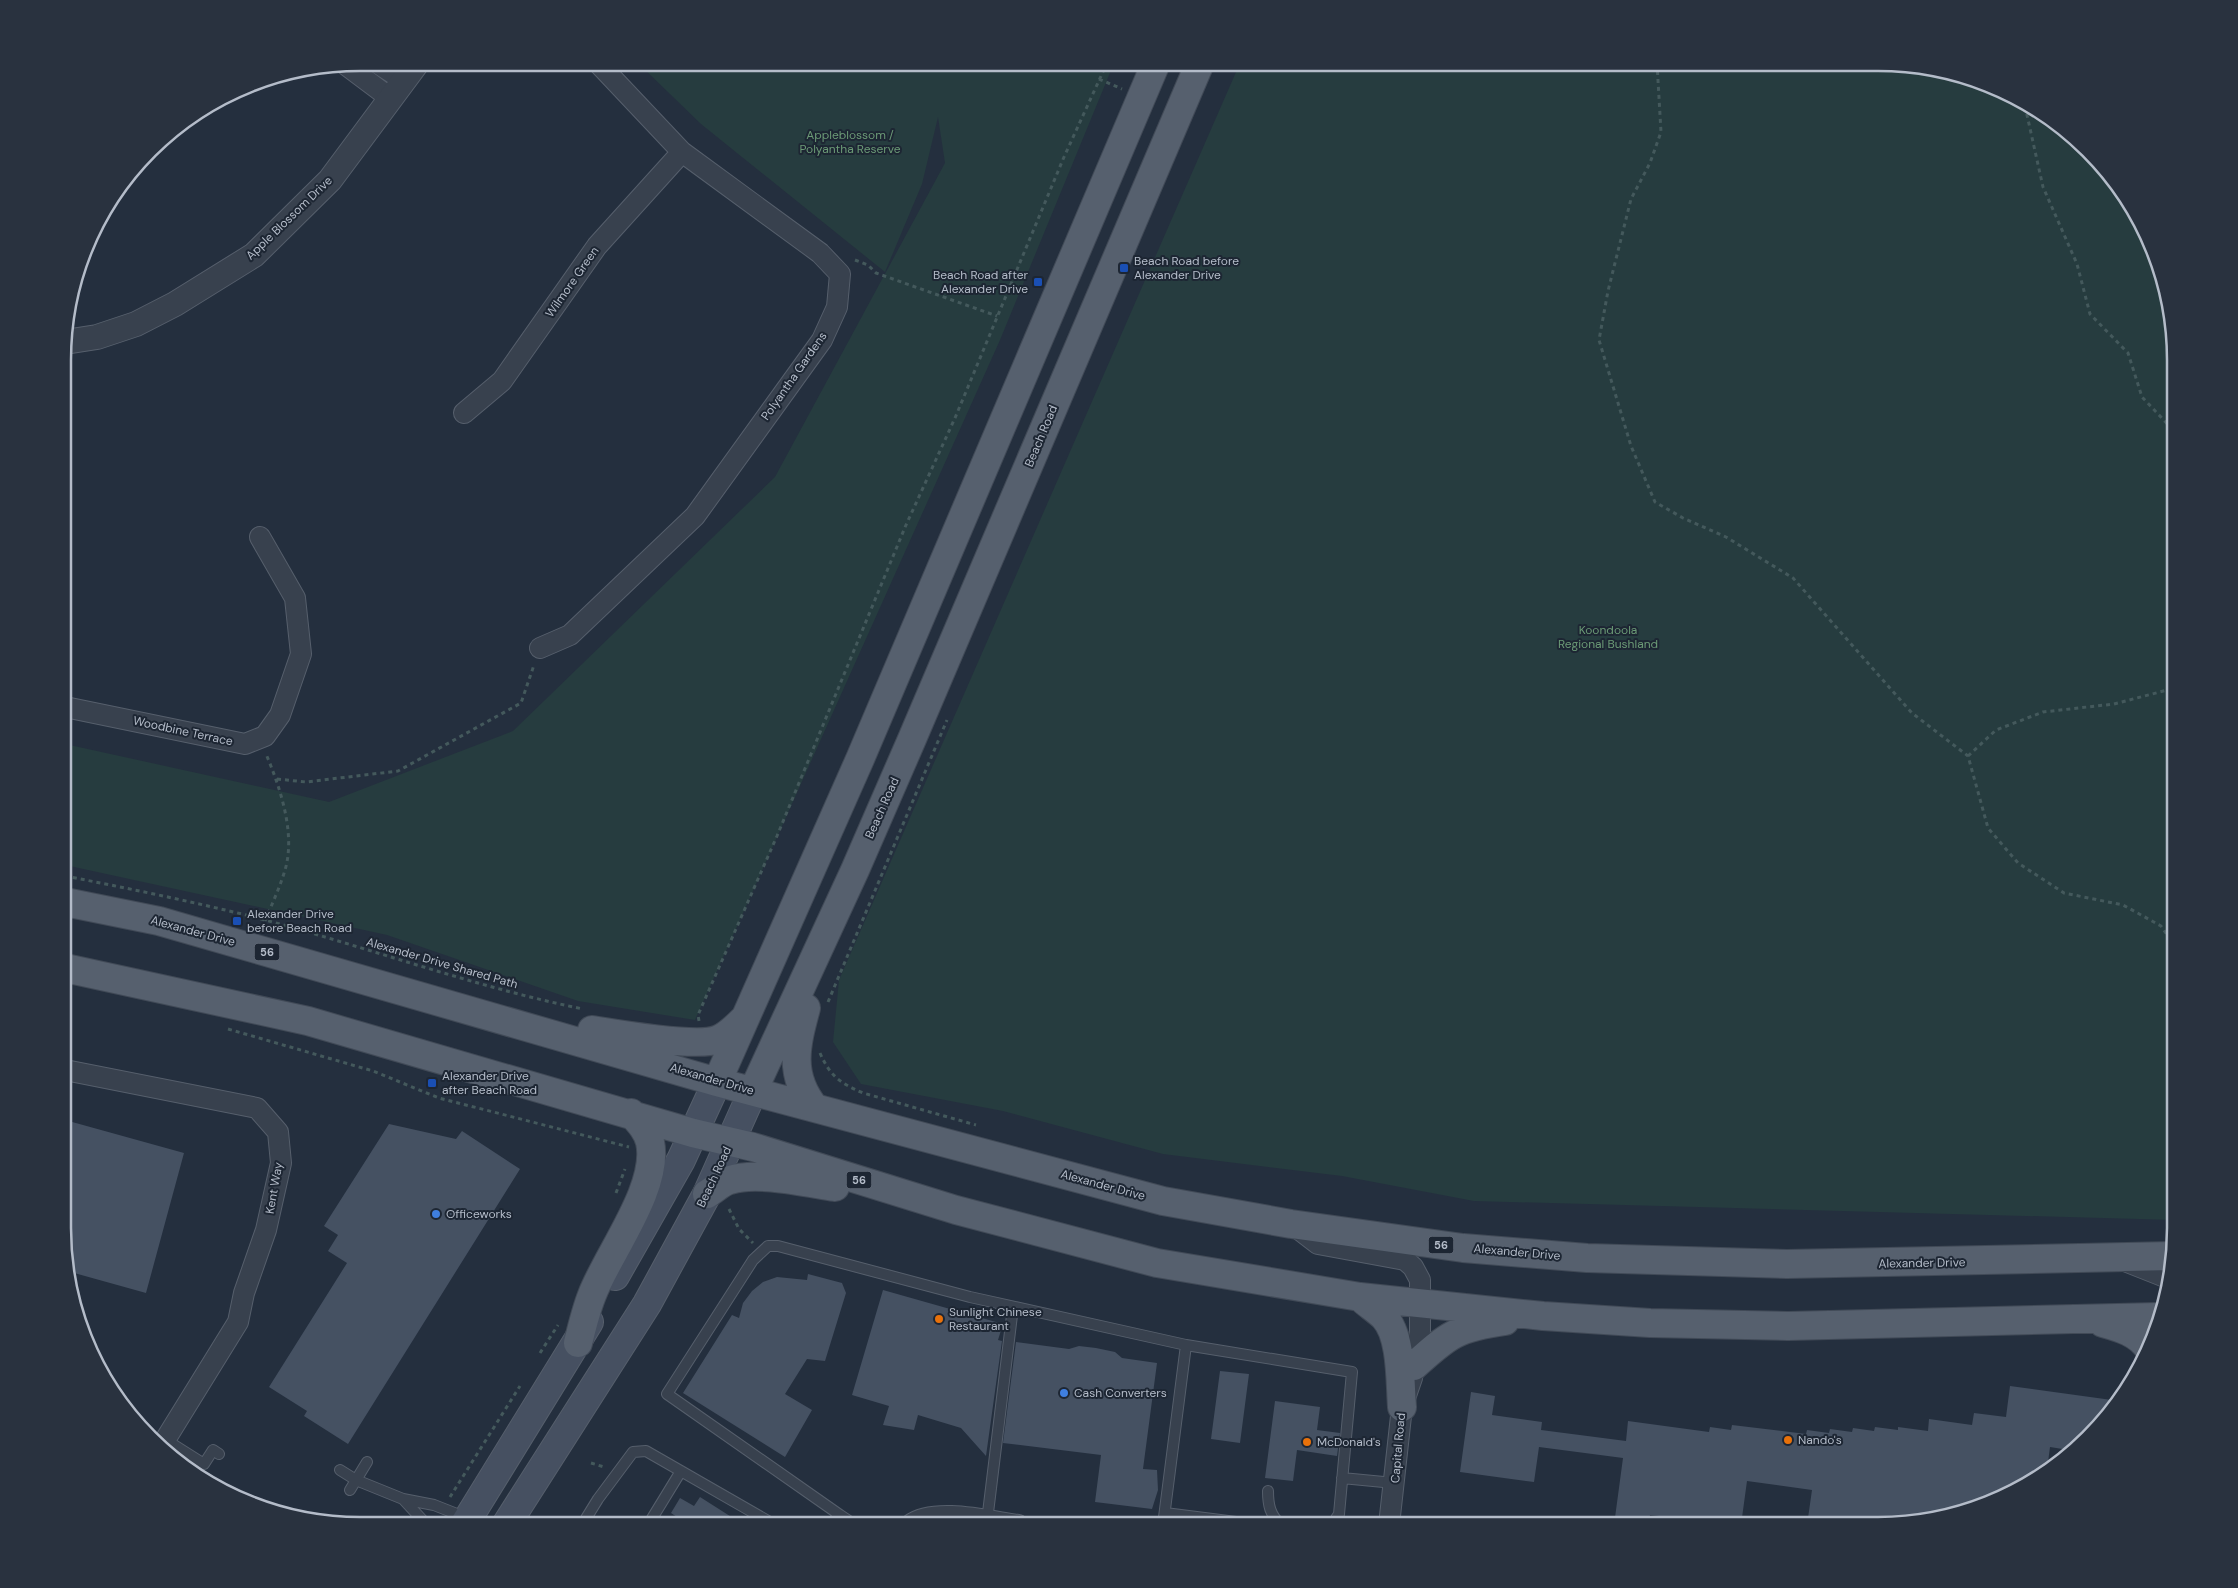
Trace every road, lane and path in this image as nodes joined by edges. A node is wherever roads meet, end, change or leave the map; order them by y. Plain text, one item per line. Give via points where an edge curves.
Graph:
1 (369, 71) edge
2 (390, 71) edge
3 (606, 71) edge
4 (1104, 71) edge
5 (1153, 71) edge
6 (1197, 71) edge
7 (1657, 71) edge
8 (403, 80) edge
9 (2027, 113) edge
10 (682, 152) junction
11 (849, 258) dead end
12 (997, 316) junction
13 (72, 341) edge
14 (464, 413) dead end
15 (2167, 424) edge
16 (260, 537) dead end
17 (540, 648) joint
18 (2167, 690) edge
19 (71, 708) edge
20 (950, 714) dead end
21 (260, 739) junction
22 (1968, 756) junction
23 (277, 780) junction
24 (855, 870) junction
25 (71, 877) edge
26 (71, 903) edge
27 (265, 921) junction
28 (2167, 935) edge
29 (71, 969) edge
30 (467, 1009) junction
31 (826, 1009) dead end
32 (586, 1010) dead end
33 (690, 1018) dead end
34 (743, 1019) junction
35 (228, 1029) dead end
36 (818, 1046) dead end
37 (71, 1071) edge
38 (717, 1082) junction
39 (753, 1091) junction
40 (815, 1108) junction
41 (631, 1113) junction
42 (982, 1127) dead end
43 (694, 1133) junction
44 (650, 1142) junction
45 (730, 1142) junction
46 (626, 1165) dead end
47 (614, 1199) dead end
48 (718, 1202) junction
49 (956, 1210) junction
50 (1291, 1224) junction
51 (762, 1252) junction
52 (2165, 1257) edge
53 (2125, 1259) junction
54 (2163, 1274) edge
55 (1360, 1297) junction
56 (1419, 1303) junction
57 (1013, 1307) junction
58 (1544, 1316) junction
59 (2152, 1318) edge
60 (2087, 1319) junction
61 (560, 1320) dead end
62 (2143, 1342) edge
63 (578, 1343) junction
64 (1186, 1345) junction
65 (535, 1362) dead end
66 (1414, 1366) junction
67 (525, 1378) dead end
68 (1402, 1407) junction
69 (165, 1440) edge
70 (171, 1446) edge
71 (219, 1454) dead end
72 (368, 1462) dead end
73 (591, 1462) dead end
74 (598, 1465) dead end
75 (544, 1466) junction
76 (340, 1470) dead end
77 (681, 1471) junction
78 (1342, 1478) junction
79 (356, 1480) junction
80 (1394, 1483) junction
81 (350, 1490) dead end
82 (1268, 1492) dead end
83 (403, 1498) junction
84 (442, 1509) junction
85 (1165, 1513) junction
86 (840, 1514) junction
87 (421, 1517) edge
88 (460, 1517) edge
89 (476, 1517) edge
90 (495, 1517) edge
91 (511, 1517) edge
92 (587, 1517) edge
93 (653, 1517) edge
94 (761, 1517) edge
95 (837, 1517) edge
96 (844, 1517) edge
97 (930, 1517) edge
98 (951, 1517) edge
99 (987, 1517) edge
100 (1164, 1517) edge
101 (1197, 1517) edge
102 (1274, 1517) edge
103 (1337, 1517) edge
104 (1391, 1517) edge

1 - 8 street
2 - 8 street
3 - 10 street, Polyantha Gardens
4 - 12 path
5 - 34 main road via 860,759
6 - 24 main road, Beach Road
7 - 22 path via 1661,132 1650,163 1631,199 1599,340 1630,446 1655,502 1726,536 1793,578 1912,713
8 - 13 street, Apple Blossom Drive via 330,180 254,255 136,324 97,337
9 - 15 path via 2043,187 2078,264 2090,314 2128,353 2142,397
10 - 14 street, Wilmore Green via 597,246 502,381
10 - 17 street, Polyantha Gardens via 820,253 840,274 837,307 822,340 695,516 570,635
11 - 12 path via 868,265 876,273
12 - 33 path via 698,1015
16 - 21 street via 294,598 300,654 280,716
17 - 23 path via 521,703 398,771 306,782
18 - 22 path via 2114,704 2043,712 1996,730
19 - 21 street, Woodbine Terrace via 245,744
20 - 31 path
21 - 23 path
22 - 28 path via 1988,828 2018,863 2064,893 2123,905 2161,926
23 - 27 path via 290,839 286,869
24 - 39 main road, Beach Road
24 - 40 main road via 848,912 809,999 797,1042 799,1082
25 - 27 path, Alexander Drive Shared Path
26 - 30 main road, Alexander Drive / 56 via 159,921
27 - 32 path, Alexander Drive Shared Path via 529,998
29 - 41 main road, 56 via 308,1021
30 - 34 main road via 632,1036 697,1043 718,1040
30 - 38 main road, Alexander Drive / 56
34 - 38 main road
35 - 44 path via 373,1071 439,1098 479,1109 632,1148
36 - 42 path via 830,1074 848,1087
37 - 69 street, Kent Way via 257,1108 278,1132 281,1163 266,1230 244,1293 238,1322
38 - 39 main road, Alexander Drive / 56
38 - 43 main road
39 - 40 main road, Alexander Drive / 56
39 - 45 main road, Beach Road
40 - 50 main road, Alexander Drive / 56 via 1163,1201
41 - 43 main road, 56
41 - 44 main road via 643,1126
43 - 45 main road, 56
43 - 63 main road
44 - 63 main road via 650,1168 641,1195 592,1295
45 - 48 main road, Beach Road
45 - 49 main road, 56
46 - 47 path
48 - 49 main road via 729,1180 784,1179 846,1189 901,1207
48 - 51 path
48 - 75 main road, Beach Road via 647,1304
49 - 55 main road, 56 via 1157,1263
50 - 53 main road, Alexander Drive / 56 via 1463,1248 1587,1258 1787,1264
50 - 56 street, Capital Road via 1318,1244 1405,1260 1420,1280
51 - 57 lane via 768,1246 778,1246
51 - 86 lane via 753,1260 667,1394
52 - 53 main road, Alexander Drive / 56
53 - 54 street
55 - 56 main road, 56
55 - 68 main road via 1385,1318 1393,1332
56 - 58 main road, 56
56 - 66 street, Capital Road via 1420,1330
57 - 64 lane
57 - 99 lane
58 - 60 main road, 56 via 1650,1323 1788,1326
58 - 66 main road via 1468,1327 1439,1344
59 - 60 main road, 56
60 - 62 main road via 2132,1333
61 - 65 path
63 - 89 main road
64 - 78 lane via 1352,1372
64 - 85 lane
66 - 68 street, Capital Road
67 - 84 path
68 - 80 street, Capital Road
70 - 71 lane via 204,1464 213,1450
72 - 79 lane
73 - 74 path
75 - 90 main road via 525,1472
75 - 91 main road, Beach Road
76 - 79 lane
77 - 92 lane via 646,1451 633,1452
77 - 93 lane
77 - 94 lane
78 - 80 lane
78 - 103 lane
79 - 81 lane
79 - 83 lane
80 - 104 street, Capital Road
82 - 102 lane via 1268,1506
83 - 84 lane
83 - 87 lane
84 - 88 lane
85 - 100 lane
85 - 101 lane
86 - 95 lane
86 - 96 lane
97 - 98 street

